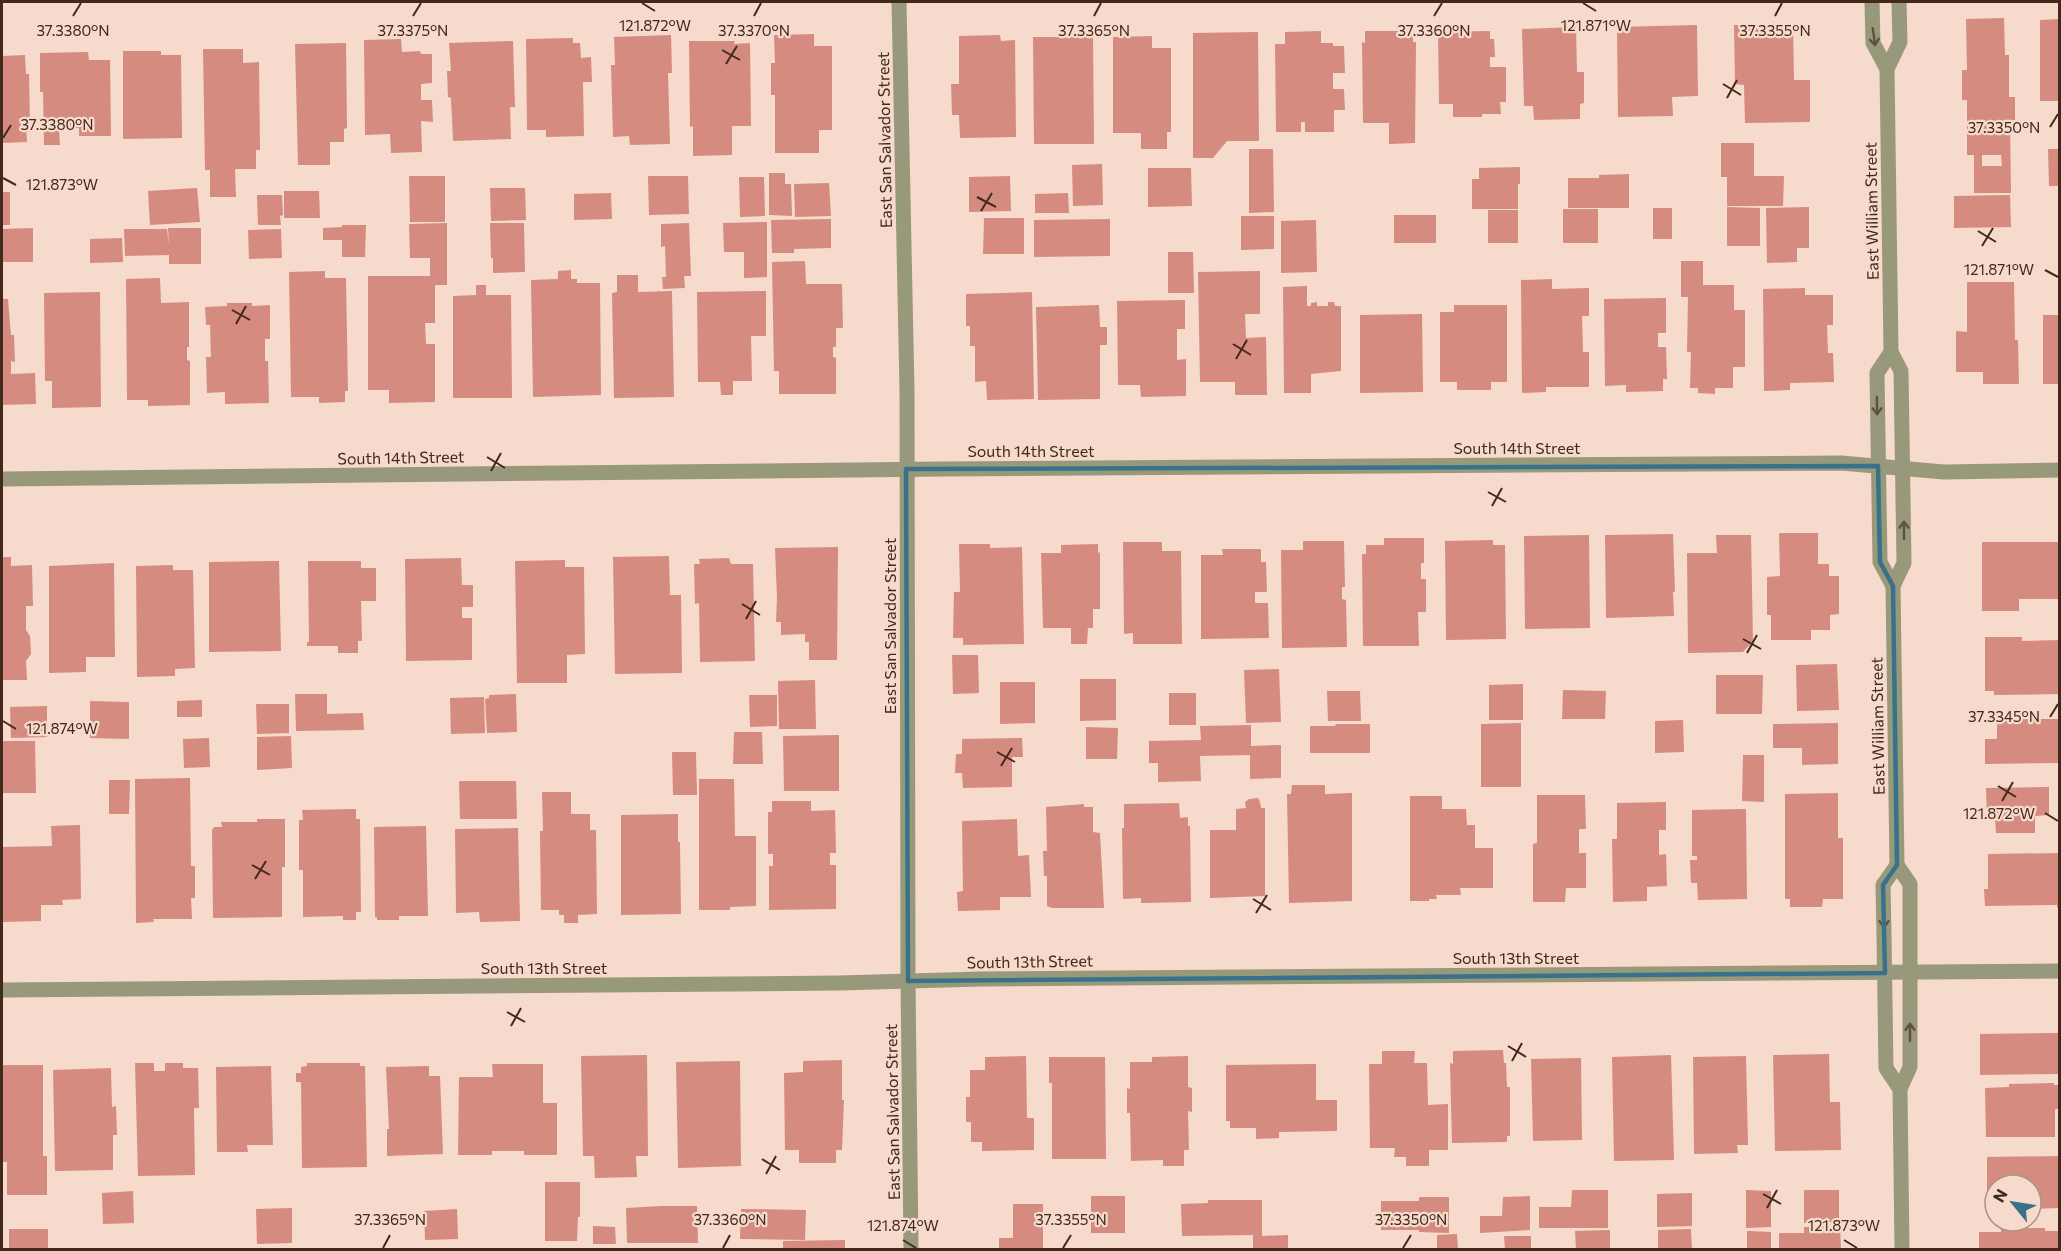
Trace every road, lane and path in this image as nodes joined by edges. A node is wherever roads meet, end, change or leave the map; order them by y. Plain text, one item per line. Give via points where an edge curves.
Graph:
1 (899, 2) edge
2 (1872, 2) edge
3 (1899, 2) edge
4 (1887, 69) junction
5 (1891, 352) junction
6 (1878, 466) junction
7 (1904, 468) junction
8 (906, 470) junction
9 (2060, 470) edge
10 (2, 479) edge
11 (1893, 586) junction
12 (1897, 865) junction
13 (2060, 971) edge
14 (1885, 973) junction
15 (1910, 973) junction
16 (908, 981) junction
17 (2, 990) edge
18 (1900, 1089) junction
19 (912, 1250) edge
20 (1902, 1250) edge

1 - 8 street, East San Salvador Street
2 -> 4 street, East William Street via 1874,43
3 - 4 street, East William Street via 1900,42
4 - 5 street, East William Street
5 -> 6 street, East William Street via 1877,373
5 - 7 street, East William Street via 1901,371
6 - 7 street, South 14th Street
6 - 8 street, South 14th Street via 1829,463
6 - 11 street, East William Street via 1880,562
7 - 9 street, South 14th Street
11 -> 7 street, East William Street via 1904,563
8 - 10 street, South 14th Street
8 - 16 street, East San Salvador Street
11 - 12 street, East William Street
12 -> 14 street, East William Street via 1883,885
12 - 15 street, East William Street via 1910,884
13 - 15 street, South 13th Street
14 - 15 street, South 13th Street
14 - 16 street, South 13th Street
14 - 18 street, East William Street via 1886,1068
18 -> 15 street, East William Street via 1910,1067
16 - 17 street, South 13th Street
16 - 19 street, East San Salvador Street
18 - 20 street, East William Street

